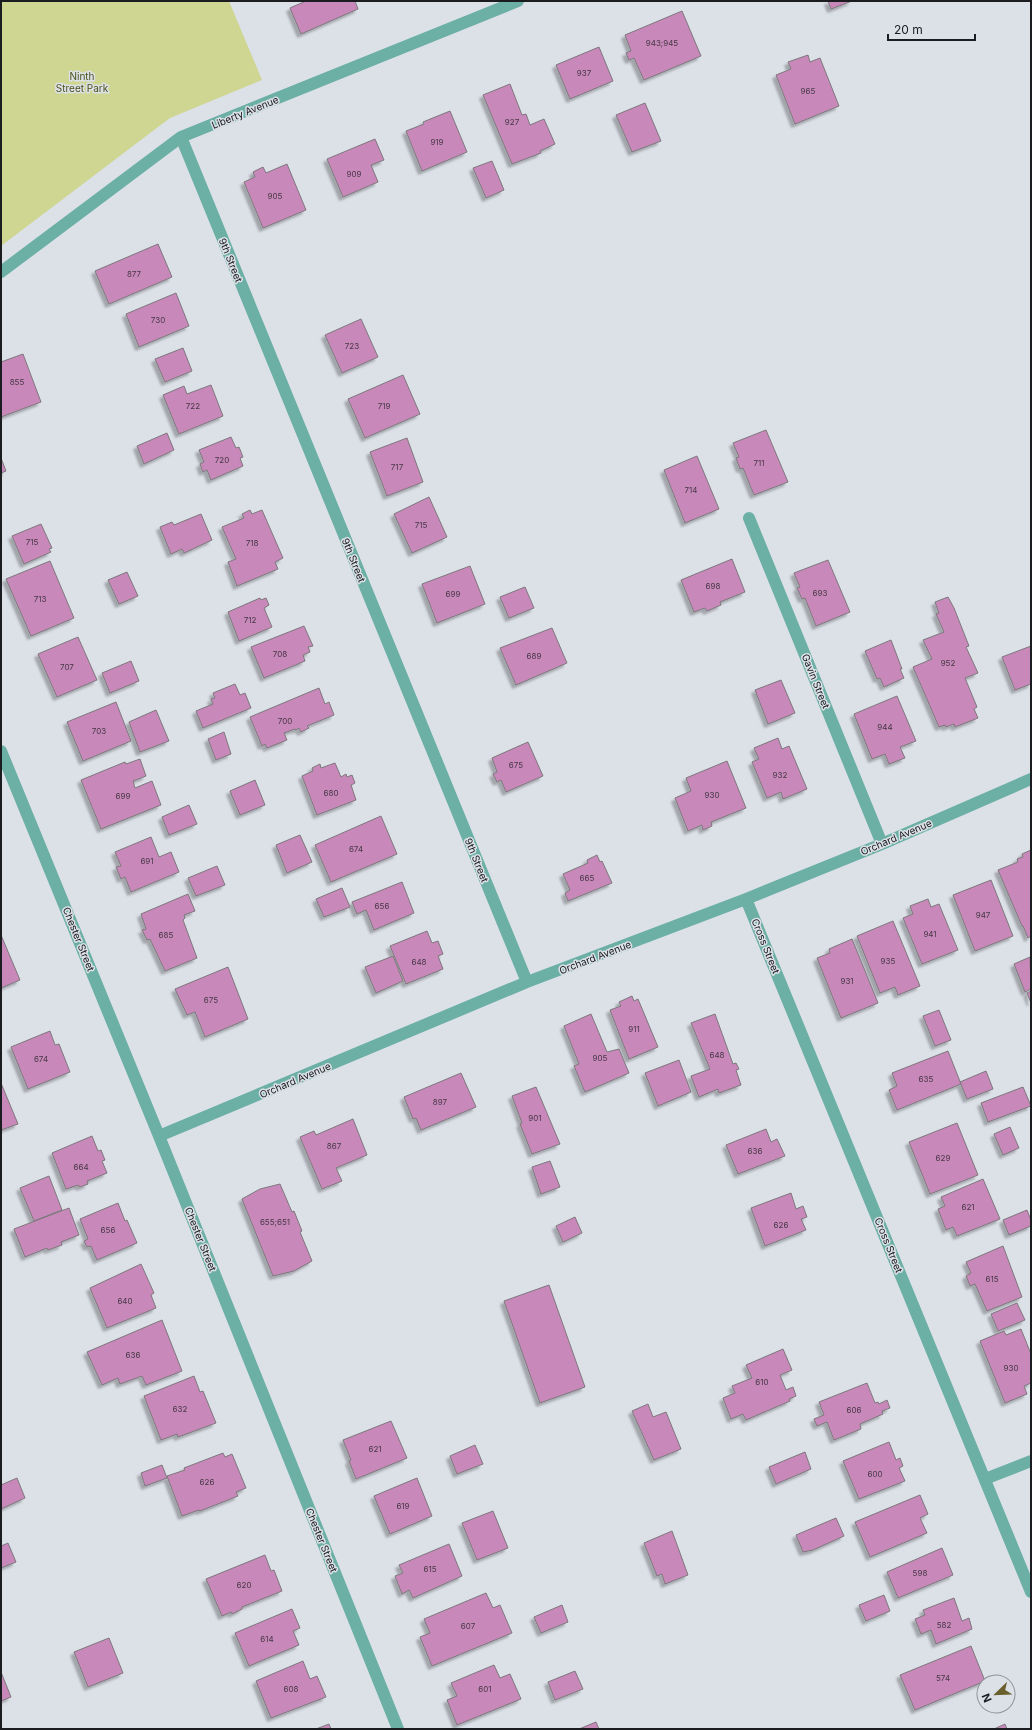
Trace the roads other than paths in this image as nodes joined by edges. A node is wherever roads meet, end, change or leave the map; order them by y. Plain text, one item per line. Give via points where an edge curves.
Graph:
1 (518, 1) edge
2 (181, 137) junction
3 (1, 272) edge
4 (749, 518) dead end
5 (1, 751) edge
6 (1031, 779) edge
7 (882, 844) junction
8 (746, 899) junction
9 (527, 982) junction
10 (159, 1136) junction
11 (1031, 1460) edge
12 (985, 1479) junction
13 (1031, 1592) edge
14 (398, 1729) edge

1 - 2 street, Liberty Avenue
2 - 3 street, Liberty Avenue
2 - 9 street, 9th Street
4 - 7 street, Gavin Street
5 - 10 street, Chester Street
6 - 7 street, Orchard Avenue
7 - 8 street, Orchard Avenue
8 - 9 street, Orchard Avenue
8 - 12 street, Cross Street
9 - 10 street, Orchard Avenue
10 - 14 street, Chester Street
11 - 12 street
12 - 13 street, Cross Street

